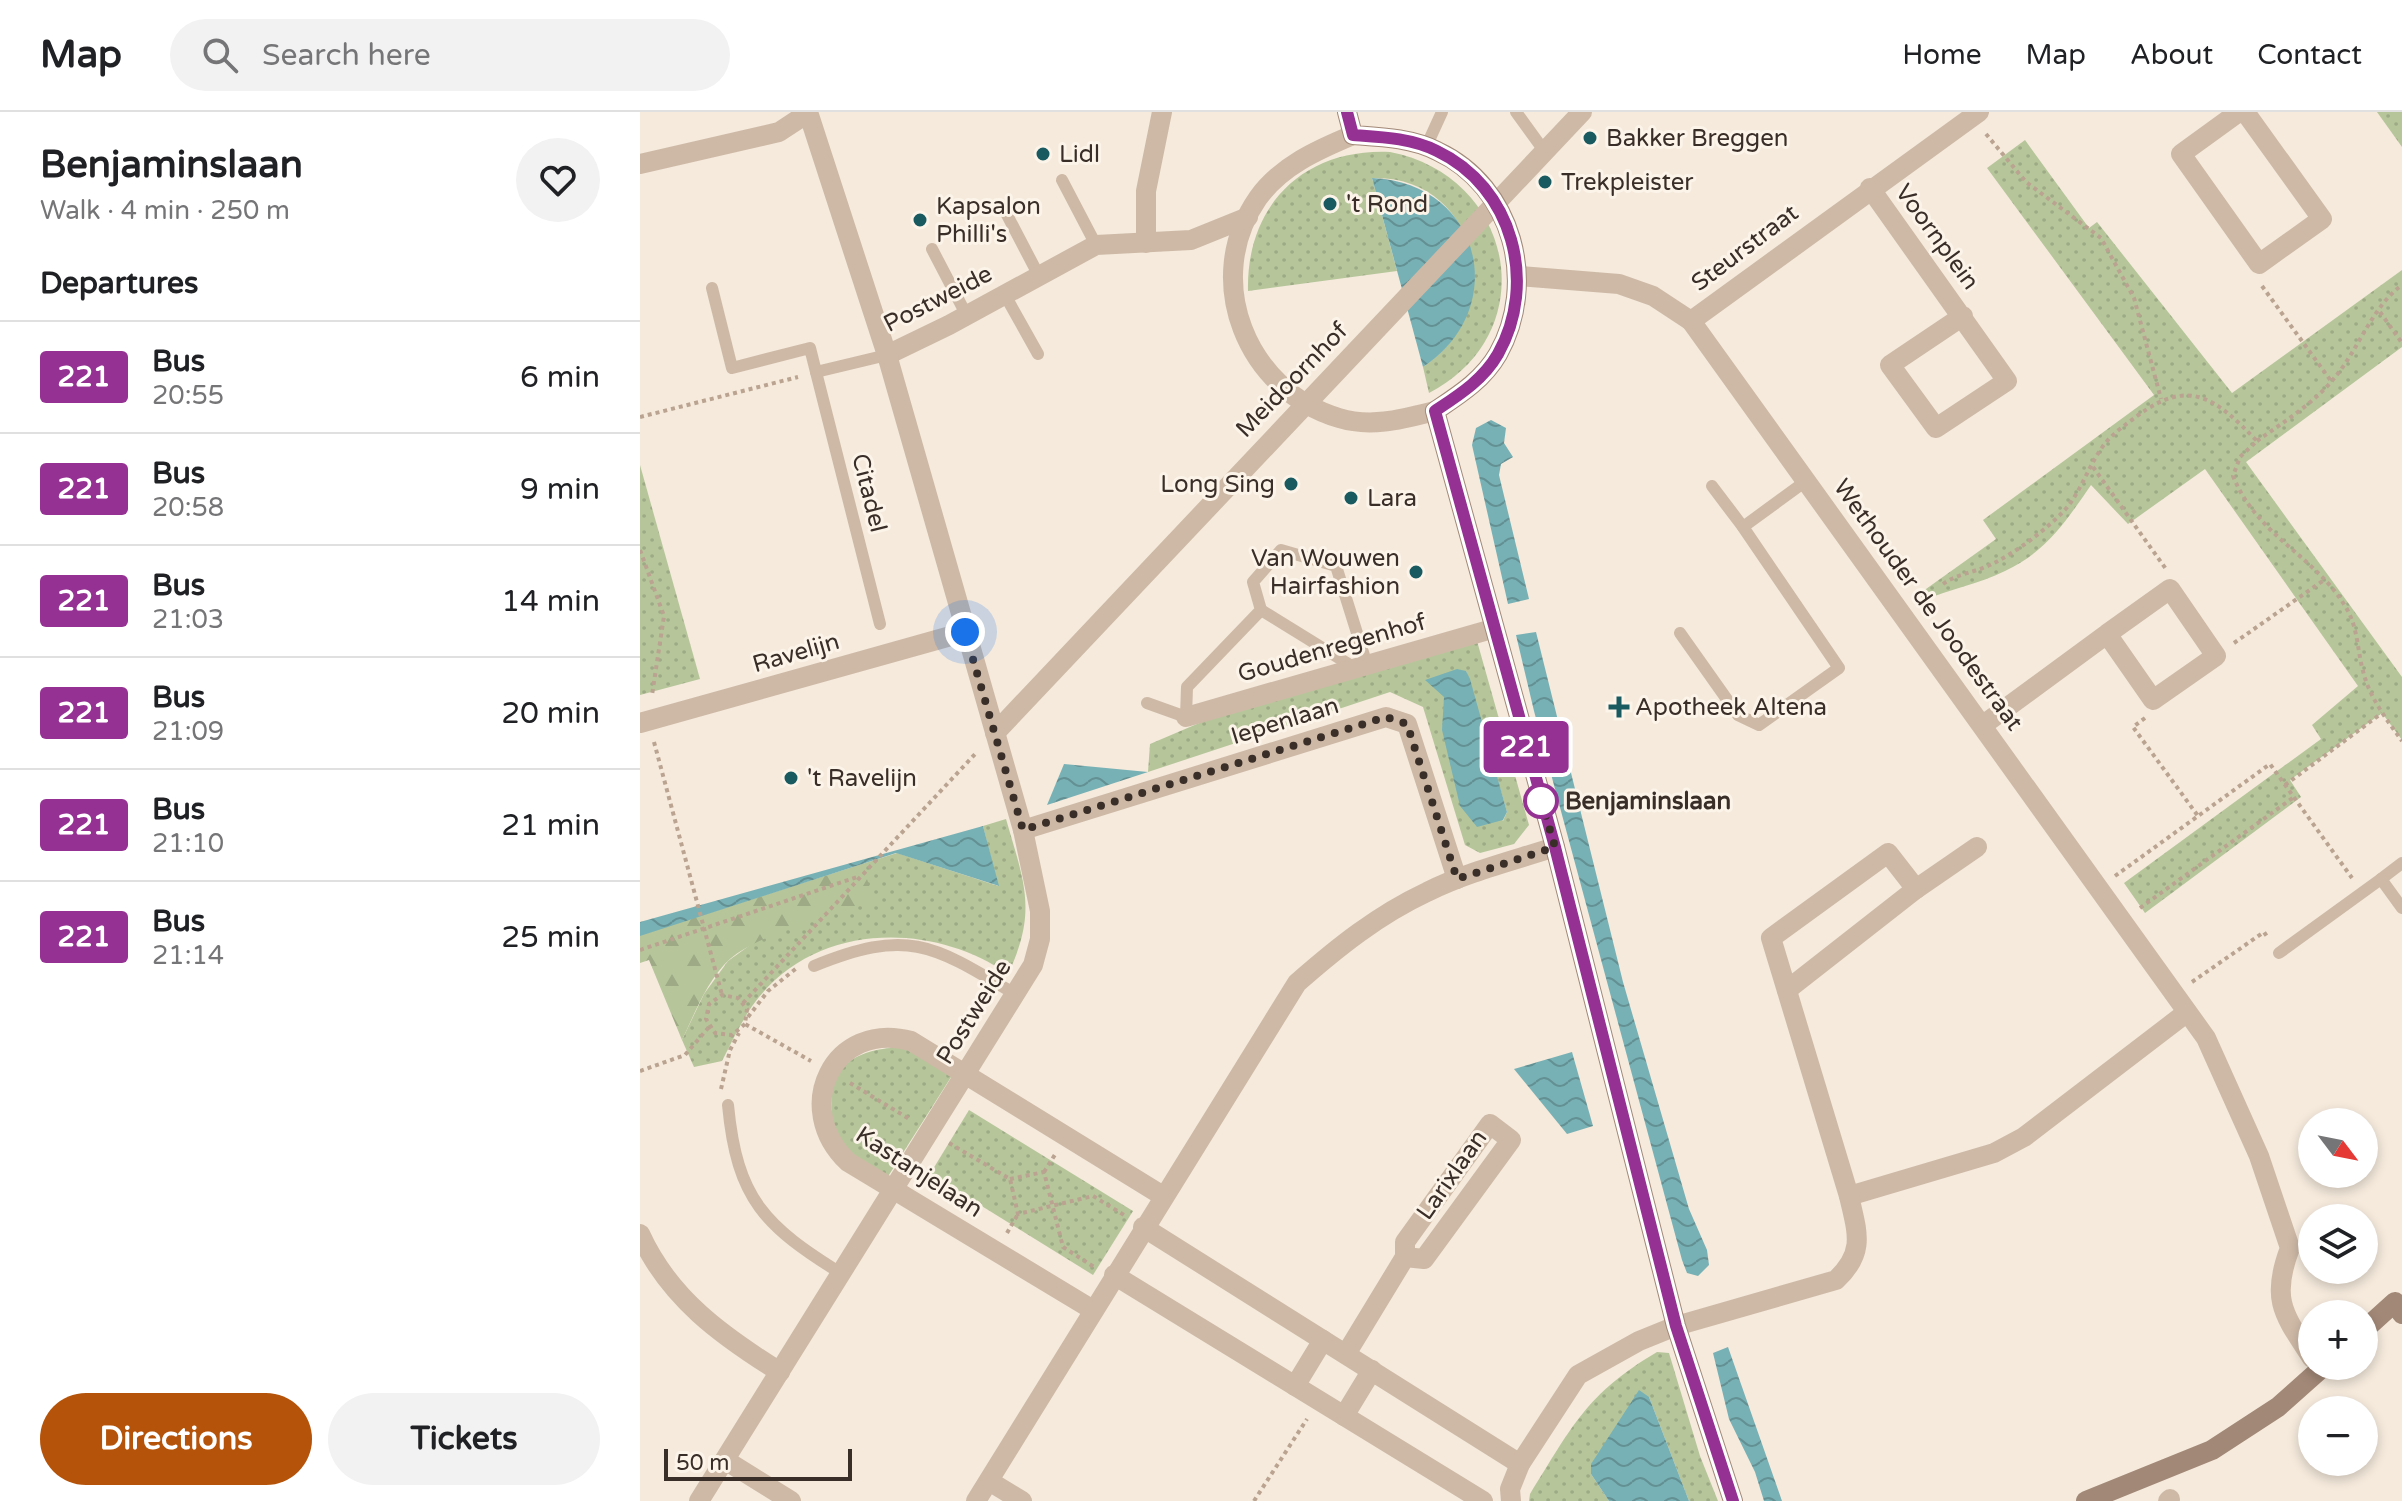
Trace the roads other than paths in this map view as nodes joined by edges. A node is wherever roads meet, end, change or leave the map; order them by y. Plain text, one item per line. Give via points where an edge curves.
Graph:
1 (808, 112) edge
2 (1162, 112) edge
3 (1347, 112) edge
4 (1442, 112) edge
5 (1516, 112) edge
6 (1582, 112) edge
7 (2242, 112) edge
8 (1976, 114) edge
9 (1353, 135) junction
10 (1426, 147) junction
11 (1545, 152) junction
12 (640, 164) edge
13 (1062, 180) dead end
14 (1870, 188) junction
15 (1496, 203) junction
16 (1005, 211) dead end
17 (1248, 217) junction
18 (1146, 243) junction
19 (1096, 245) junction
20 (932, 249) dead end
21 (1039, 276) junction
22 (1519, 276) junction
23 (712, 288) dead end
24 (1005, 295) junction
25 (967, 316) junction
26 (1963, 316) junction
27 (1691, 321) junction
28 (1038, 354) dead end
29 (887, 355) junction
30 (816, 372) junction
31 (1304, 405) junction
32 (1435, 411) junction
33 (1806, 481) junction
34 (1712, 486) dead end
35 (1743, 527) junction
36 (1261, 610) junction
37 (880, 624) dead end
38 (1500, 628) junction
39 (965, 632) junction
40 (1680, 633) dead end
41 (2107, 634) junction
42 (1361, 667) junction
43 (1147, 703) dead end
44 (1186, 717) junction
45 (644, 722) edge
46 (1983, 725) junction
47 (995, 733) junction
48 (1023, 830) junction
49 (1555, 847) junction
50 (1977, 847) dead end
51 (2402, 863) edge
52 (1457, 879) junction
53 (2381, 879) junction
54 (1916, 889) junction
55 (2402, 908) edge
56 (2279, 953) road end
57 (814, 966) road end
58 (1787, 990) junction
59 (1015, 994) junction
60 (2186, 1013) junction
61 (966, 1075) junction
62 (728, 1105) road end
63 (894, 1190) junction
64 (1163, 1196) junction
65 (1849, 1196) junction
66 (1143, 1227) junction
67 (640, 1234) edge
68 (1405, 1257) junction
69 (842, 1274) junction
70 (1113, 1276) junction
71 (2400, 1303) edge
72 (1093, 1310) junction
73 (2378, 1320) edge
74 (1676, 1326) junction
75 (2298, 1336) edge
76 (1323, 1340) junction
77 (1346, 1354) junction
78 (1372, 1370) junction
79 (780, 1372) junction
80 (2304, 1380) edge
81 (1295, 1386) junction
82 (1344, 1416) junction
83 (725, 1460) junction
84 (1520, 1464) junction
85 (989, 1481) junction
86 (699, 1501) edge
87 (791, 1501) edge
88 (976, 1501) edge
89 (1022, 1501) edge
90 (1483, 1501) edge
91 (1511, 1501) edge
92 (1733, 1501) edge
93 (2086, 1501) edge

1 - 12 street via 779,132
1 - 29 street, Postweide
2 - 18 street via 1146,191
3 - 9 street
4 - 10 lane
5 - 11 lane
6 - 11 street, Meidoornhof
7 - 7 street via 2181,154 2259,264 2322,219
8 - 14 street, Steurstraat
9 - 10 street
9 - 17 street via 1286,168
10 - 15 street via 1469,172
11 - 15 street, Meidoornhof
13 - 19 lane
14 - 26 street, Voornplein
14 - 27 street, Steurstraat
15 - 22 street via 1512,237
15 - 31 street, Meidoornhof
16 - 21 lane
17 - 18 street, Postweide via 1191,240
17 - 31 street via 1236,250 1233,281 1241,328 1263,369
18 - 19 street, Postweide
19 - 21 street, Postweide
20 - 25 lane
21 - 24 street, Postweide
22 - 27 street, Steurstraat via 1619,284 1653,296
22 - 32 street via 1514,318 1497,356 1470,388
23 - 30 lane via 732,368 810,348
24 - 25 street, Postweide
24 - 28 lane
25 - 29 street, Postweide
26 - 26 street, Voornplein via 2007,381 1936,428 1890,365
27 - 33 street, Wethouder de Joodestraat
29 - 30 lane
29 - 39 street, Postweide
30 - 37 lane, Citadel
31 - 32 street via 1342,419 1389,423
31 - 47 street, Meidoornhof
32 - 38 street
33 - 35 lane
33 - 46 street, Wethouder de Joodestraat
34 - 35 lane
35 - 40 lane via 1839,668 1759,725 1738,715
36 - 42 lane
36 - 42 lane via 1253,582 1281,550 1336,566
36 - 44 lane via 1187,687
38 - 42 street, Goudenregenhof
38 - 49 street
39 - 45 street, Ravelijn
39 - 47 street, Postweide
41 - 41 street via 2153,700 2216,656 2170,589
41 - 46 street
42 - 44 street, Goudenregenhof
43 - 44 lane
46 - 60 street, Wethouder de Joodestraat
47 - 48 street, Postweide
48 - 52 street, Iepenlaan via 1386,717 1407,724
48 - 59 street, Postweide via 1040,911 1040,939 1033,965
49 - 52 street
49 - 74 street
50 - 54 street
51 - 53 lane
52 - 64 street via 1397,907 1348,939 1297,983
53 - 55 lane
53 - 56 lane
54 - 58 street
54 - 58 street via 1888,853 1771,938
57 - 59 lane via 880,943 916,946 952,956
58 - 65 street
59 - 61 street, Postweide
60 - 65 street via 2024,1137 1994,1153
60 - 75 street, Wethouder de Joodestraat via 2221,1065 2259,1156 2290,1248 2282,1270 2281,1311
61 - 63 street, Postweide
61 - 63 street, Kastanjelaan via 897,1037 867,1038 829,1071 821,1098 827,1137 848,1162
61 - 64 street
62 - 69 lane via 731,1139 754,1200 788,1240
63 - 69 street, Postweide
63 - 72 street, Kastanjelaan
64 - 66 street
65 - 74 street via 1859,1240 1851,1266 1836,1280
66 - 70 street
66 - 76 street
67 - 79 street via 689,1307 724,1337
68 - 68 street, Larixlaan via 1424,1259 1511,1140 1490,1124 1405,1242
68 - 77 street, Larixlaan
69 - 79 street, Postweide
70 - 72 street
70 - 81 street
71 - 73 street
72 - 85 street
74 - 84 street via 1578,1375
74 - 92 street
76 - 77 street
76 - 81 street
77 - 78 street
78 - 82 street
78 - 84 street
79 - 83 street, Postweide
80 - 93 street via 2278,1407 2212,1450
81 - 82 street
82 - 90 street
83 - 86 street, Postweide
83 - 87 street
84 - 91 street
85 - 88 street
85 - 89 street

